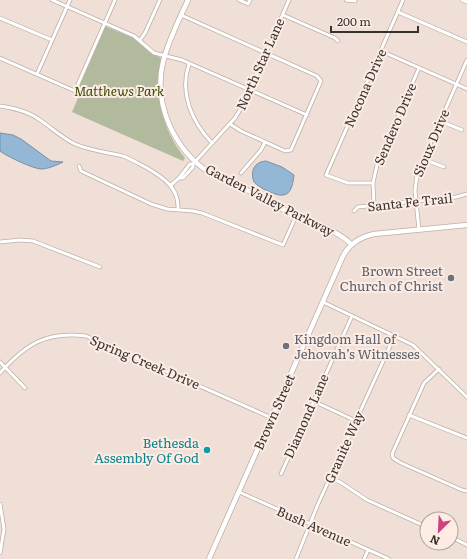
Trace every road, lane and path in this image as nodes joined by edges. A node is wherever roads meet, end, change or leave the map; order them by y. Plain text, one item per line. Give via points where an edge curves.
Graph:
1 (52, 0) edge
2 (70, 0) edge
3 (115, 0) edge
4 (160, 0) edge
5 (188, 0) edge
6 (239, 0) edge
7 (250, 0) edge
8 (289, 0) edge
9 (346, 0) edge
10 (404, 0) edge
11 (462, 0) edge
12 (355, 1) edge
13 (467, 2) edge
14 (67, 7) junction
15 (398, 12) junction
16 (181, 15) junction
17 (283, 15) junction
18 (0, 18) edge
19 (105, 23) junction
20 (52, 40) junction
21 (140, 40) junction
22 (338, 41) dead end
23 (467, 42) edge
24 (381, 51) junction
25 (266, 53) junction
26 (165, 56) junction
27 (0, 58) edge
28 (467, 60) edge
29 (189, 64) junction
30 (419, 68) junction
31 (37, 74) junction
32 (456, 84) junction
33 (467, 88) edge
34 (250, 90) junction
35 (0, 106) edge
36 (307, 115) junction
37 (440, 121) junction
38 (230, 124) junction
39 (462, 130) dead end
40 (265, 142) junction
41 (212, 143) junction
42 (423, 159) junction
43 (194, 162) junction
44 (80, 166) dead end
45 (444, 167) dead end
46 (241, 173) dead end
47 (373, 183) junction
48 (171, 185) junction
49 (467, 194) edge
50 (415, 201) junction
51 (374, 205) junction
52 (178, 209) junction
53 (354, 211) dead end
54 (296, 216) junction
55 (467, 225) edge
56 (419, 230) junction
57 (0, 242) edge
58 (351, 244) junction
59 (100, 267) dead end
60 (323, 302) junction
61 (352, 316) junction
62 (395, 335) junction
63 (0, 362) edge
64 (5, 367) junction
65 (439, 369) junction
66 (0, 373) edge
67 (25, 388) dead end
68 (467, 397) edge
69 (313, 401) junction
70 (409, 415) junction
71 (272, 418) junction
72 (356, 421) junction
73 (467, 438) edge
74 (281, 474) dead end
75 (330, 478) junction
76 (467, 491) edge
77 (239, 492) junction
78 (0, 504) edge
79 (419, 523) edge
80 (310, 524) junction
81 (368, 550) junction
82 (0, 553) edge
83 (209, 559) edge
84 (296, 559) edge
85 (364, 559) edge
86 (388, 559) edge

1 - 14 street
2 - 14 street
3 - 19 street
4 - 21 street
5 - 16 main road, Garden Valley Parkway
6 - 7 street via 248,4
8 - 17 street, North Star Lane
9 - 12 street
10 - 15 street, Nocona Drive
11 - 13 street
14 - 19 street
14 - 20 street
15 - 23 street
15 - 24 street, Nocona Drive
16 - 25 street
16 - 26 main road, Garden Valley Parkway
17 - 22 street
17 - 25 street, North Star Lane
18 - 20 street
19 - 21 street
19 - 31 street via 75,91
20 - 31 street
21 - 26 street via 154,53
24 - 30 street
24 - 47 street, Nocona Drive via 326,175 348,183
25 - 34 street, North Star Lane
25 - 36 street via 320,79 321,83
26 - 29 street
26 - 43 main road, Garden Valley Parkway via 161,87 166,117 176,139
27 - 31 street
28 - 32 street, Sioux Drive
29 - 34 street
29 - 41 street via 186,84 190,109 200,129
30 - 32 street
30 - 47 street, Sendero Drive via 380,157
32 - 33 street
32 - 37 street, Sioux Drive
34 - 36 street
34 - 38 street, North Star Lane
35 - 48 street via 27,113 76,144 131,160 164,178
36 - 40 street via 289,151
37 - 39 street
37 - 42 street, Sioux Drive
38 - 40 street
38 - 41 street, North Star Lane
40 - 46 street
41 - 43 street, North Star Lane
42 - 45 street
42 - 50 street, Sioux Drive via 416,180
43 - 48 street, North Star Lane
43 - 54 main road, Garden Valley Parkway via 215,176
44 - 52 street via 81,171 151,204
47 - 51 street, Sendero Drive
48 - 52 street via 178,199
49 - 50 street, Santa Fe Trail
50 - 51 street, Santa Fe Trail
50 - 56 street, Sioux Drive
51 - 53 street, Santa Fe Trail via 358,207
52 - 54 street via 202,213 283,245
54 - 58 main road, Garden Valley Parkway via 341,236
55 - 56 main road
56 - 58 main road via 368,235
57 - 59 street via 33,241
58 - 60 main road, Brown Street
60 - 61 street
60 - 71 main road, Brown Street
61 - 62 street
61 - 69 street, Diamond Lane
62 - 65 street via 413,345
62 - 72 street, Granite Way
63 - 64 street
64 - 66 street, Spring Creek Drive
64 - 67 street
64 - 71 street, Spring Creek Drive via 34,343 60,335 86,336
65 - 68 street
65 - 70 street via 424,383
69 - 72 street
69 - 74 street, Diamond Lane
70 - 73 street
70 - 76 street via 392,454 393,458
71 - 77 main road, Brown Street
72 - 75 street, Granite Way
75 - 79 street via 367,500
75 - 80 street, Granite Way
77 - 80 street, Bush Avenue
77 - 83 main road, Brown Street
78 - 82 street via 4,529
80 - 81 street, Bush Avenue
80 - 84 street, Granite Way
81 - 85 street
81 - 86 street, Bush Avenue

